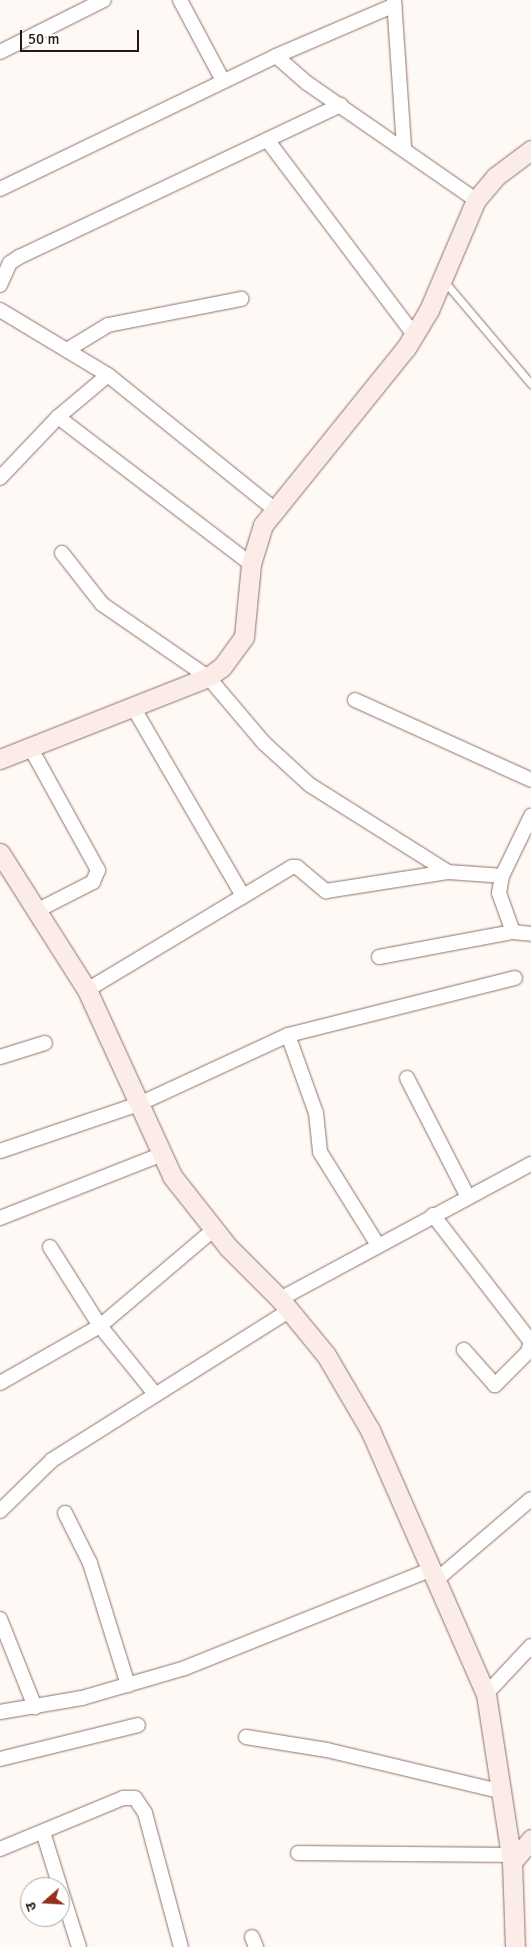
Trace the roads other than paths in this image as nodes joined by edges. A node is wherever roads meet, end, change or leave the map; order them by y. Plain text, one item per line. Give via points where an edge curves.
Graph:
1 (104, 0) edge
2 (180, 0) edge
3 (394, 3) edge
4 (0, 52) edge
5 (276, 56) junction
6 (222, 79) junction
7 (340, 105) junction
8 (268, 141) junction
9 (404, 147) junction
10 (531, 150) edge
11 (0, 189) edge
12 (476, 200) junction
13 (442, 279) junction
14 (0, 285) edge
15 (241, 299) dead end
16 (0, 310) edge
17 (414, 335) junction
18 (67, 350) junction
19 (108, 375) junction
20 (531, 384) edge
21 (58, 417) junction
22 (0, 478) edge
23 (274, 509) junction
24 (62, 553) dead end
25 (251, 564) junction
26 (208, 677) junction
27 (355, 700) dead end
28 (133, 706) junction
29 (30, 747) junction
30 (0, 759) edge
31 (531, 780) edge
32 (531, 816) edge
33 (0, 853) edge
34 (448, 872) junction
35 (502, 876) junction
36 (243, 896) junction
37 (38, 910) junction
38 (513, 932) junction
39 (531, 934) edge
40 (379, 957) dead end
41 (515, 978) dead end
42 (87, 990) junction
43 (288, 1035) junction
44 (44, 1043) dead end
45 (0, 1057) edge
46 (407, 1078) dead end
47 (138, 1104) junction
48 (0, 1151) edge
49 (160, 1155) junction
50 (531, 1164) edge
51 (468, 1197) junction
52 (433, 1215) junction
53 (0, 1218) edge
54 (213, 1230) junction
55 (378, 1245) junction
56 (50, 1247) dead end
57 (285, 1304) junction
58 (100, 1326) junction
59 (531, 1347) edge
60 (464, 1350) dead end
61 (0, 1383) edge
62 (155, 1394) junction
63 (531, 1499) edge
64 (0, 1511) edge
65 (65, 1514) dead end
66 (432, 1575) junction
67 (0, 1619) edge
68 (531, 1646) edge
69 (128, 1685) junction
70 (486, 1694) junction
71 (34, 1707) junction
72 (0, 1712) edge
73 (138, 1725) dead end
74 (246, 1738) dead end
75 (0, 1759) edge
76 (499, 1791) junction
77 (42, 1832) junction
78 (531, 1839) edge
79 (1, 1847) edge
80 (298, 1853) dead end
81 (511, 1858) junction
82 (57, 1877) edge
83 (70, 1919) edge
84 (79, 1947) edge
85 (181, 1947) edge
86 (515, 1947) edge

1 - 4 street
2 - 6 street
3 - 5 street
3 - 9 street
5 - 6 street
5 - 7 street
6 - 11 street
7 - 8 street
7 - 9 street
8 - 14 street via 19,257 10,263
8 - 17 street
9 - 12 street
10 - 12 street via 495,177
12 - 13 street
13 - 17 street
13 - 20 lane
15 - 18 street via 108,325
16 - 18 street
17 - 23 street via 380,385
18 - 19 street
19 - 21 street
19 - 23 street
21 - 22 street
21 - 25 street
23 - 25 street via 263,525
24 - 26 street via 118,619
25 - 26 street via 244,637 222,667
26 - 28 street
26 - 34 street via 264,743 310,785
27 - 31 street
28 - 29 street
28 - 36 street
29 - 30 street
29 - 37 street via 98,870 93,882
32 - 35 street
33 - 37 street
34 - 35 street
34 - 36 street via 326,890 297,866
35 - 38 street via 500,893
36 - 42 street
37 - 42 street
38 - 39 street
38 - 40 street
41 - 43 street
42 - 47 street
43 - 47 street
43 - 55 street via 316,1113 317,1145
44 - 45 street
46 - 51 street
47 - 48 street
47 - 49 street
49 - 53 street
49 - 54 street
50 - 51 street
51 - 52 street
52 - 55 street
52 - 59 street via 528,1336
54 - 57 street
54 - 58 street
55 - 57 street
56 - 58 street
57 - 62 street
57 - 66 street via 353,1397
58 - 61 street
58 - 62 street
59 - 60 street via 495,1385
62 - 64 street via 38,1470
63 - 66 street
65 - 69 street via 90,1563
66 - 69 street via 255,1642
66 - 70 street
67 - 71 street
68 - 70 street
69 - 71 street
70 - 76 street
71 - 72 street
73 - 75 street
74 - 76 street via 327,1750
76 - 81 street
77 - 79 street
77 - 82 street
77 - 85 street via 123,1798 135,1798 145,1813
78 - 81 street
80 - 81 street
81 - 86 street
83 - 84 street

